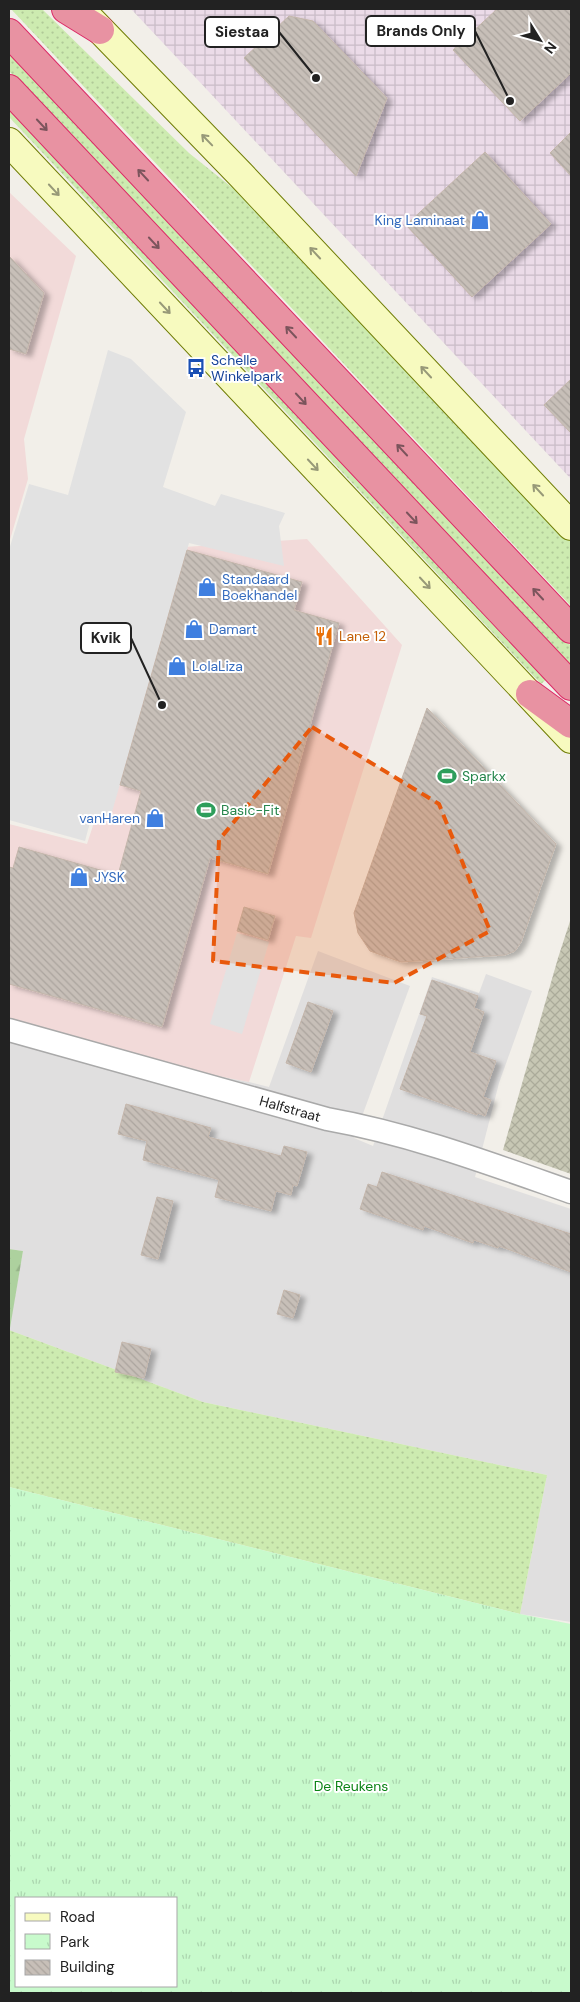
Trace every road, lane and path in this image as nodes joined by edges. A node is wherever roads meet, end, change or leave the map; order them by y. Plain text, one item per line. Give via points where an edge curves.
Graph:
1 (66, 9) edge
2 (81, 9) edge
3 (100, 30) junction
4 (9, 33) edge
5 (9, 89) edge
6 (9, 142) edge
7 (571, 526) edge
8 (571, 629) edge
9 (571, 686) edge
10 (530, 694) junction
11 (571, 724) edge
12 (571, 739) edge
13 (9, 1030) edge
14 (571, 1192) edge

1 - 3 highway
2 - 3 main road
7 -> 3 main road
8 -> 4 highway
5 -> 9 highway
6 -> 10 main road
10 - 11 highway
10 - 12 main road
13 - 14 street, Halfstraat via 327,1119 401,1136

